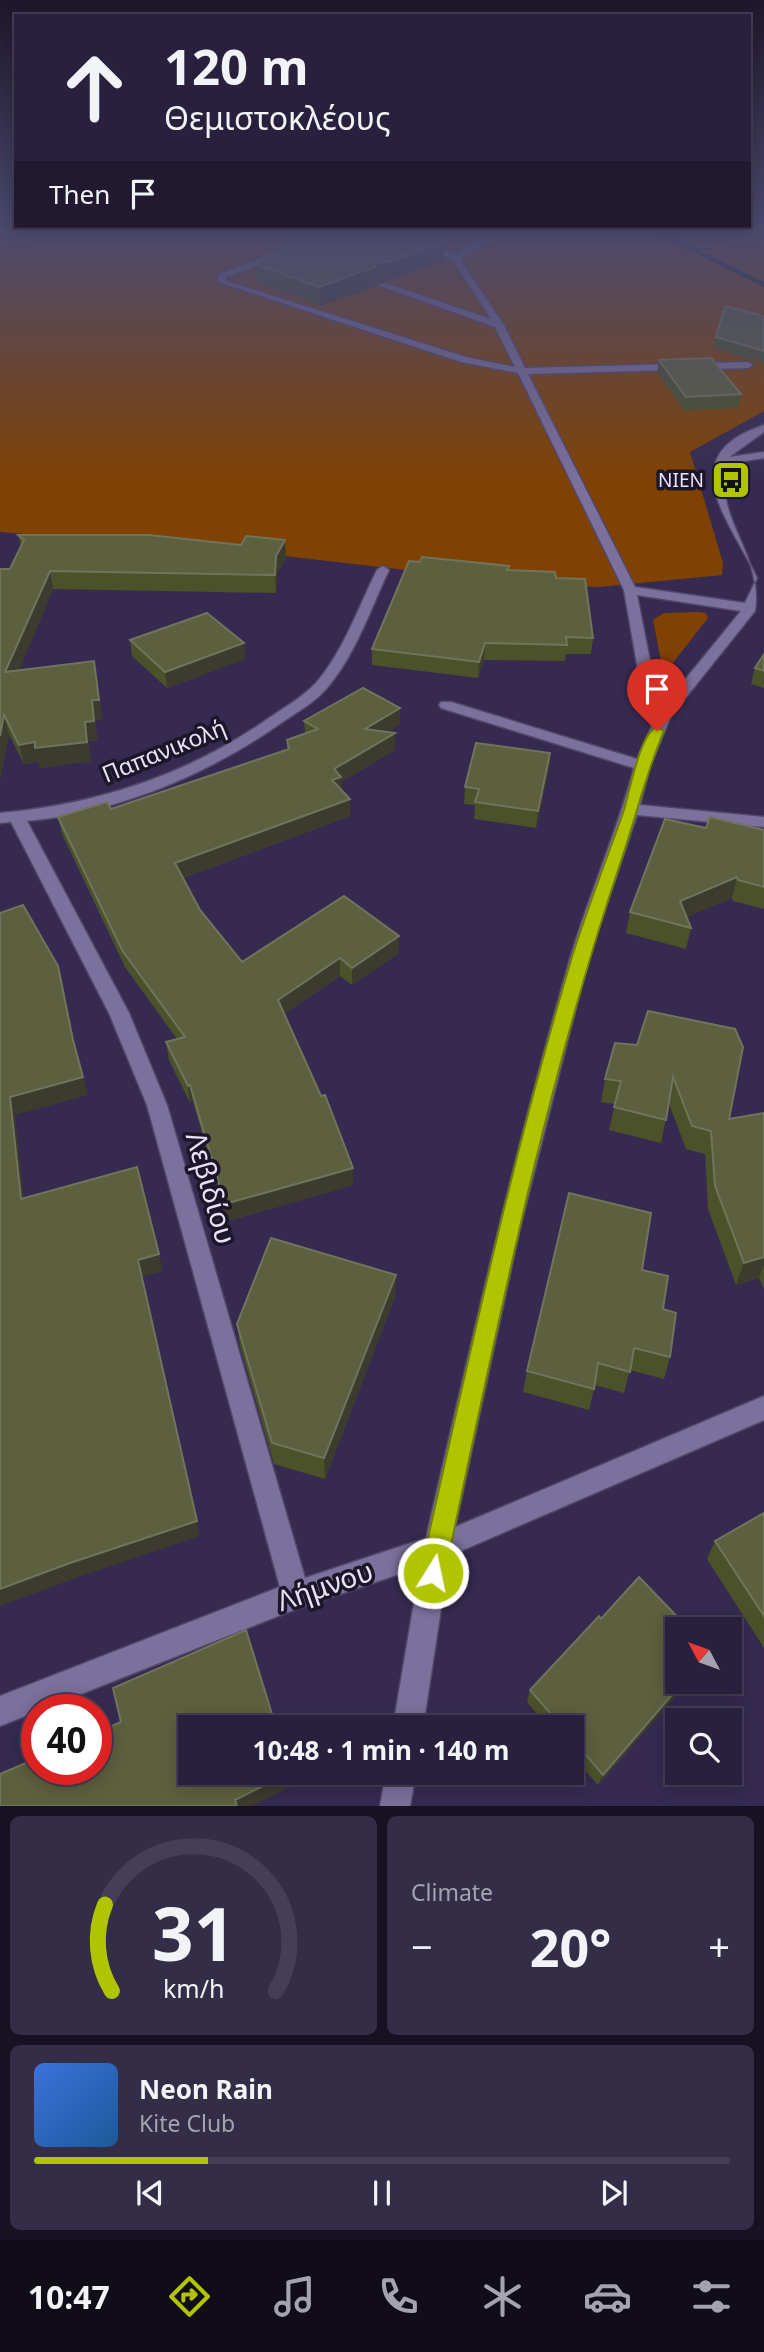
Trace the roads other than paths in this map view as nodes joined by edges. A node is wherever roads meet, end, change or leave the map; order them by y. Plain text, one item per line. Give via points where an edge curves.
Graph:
1 (325, 315) edge
2 (471, 315) edge
3 (493, 315) edge
4 (499, 325) junction
5 (748, 365) edge
6 (523, 371) junction
7 (761, 432) edge
8 (764, 455) edge
9 (721, 461) junction
10 (383, 570) dead end
11 (630, 590) junction
12 (750, 608) junction
13 (446, 705) dead end
14 (664, 715) junction
15 (642, 766) junction
16 (631, 808) junction
17 (9, 817) edge
18 (764, 822) edge
19 (764, 1408) edge
20 (437, 1548) junction
21 (296, 1595) junction
22 (0, 1711) edge
23 (410, 1715) edge
24 (399, 1785) edge
25 (395, 1806) edge

1 - 6 street via 464,360
2 - 4 street
3 - 4 street
4 - 6 street
5 - 6 street
6 - 11 street
7 - 9 street
8 - 9 street
9 - 12 street via 720,495 763,578
10 - 17 street, Παπανικολή via 340,659 319,688 250,741 155,784 89,804
11 - 12 street
11 - 14 street via 646,676
12 - 14 street
13 - 15 street
14 - 15 street
15 - 16 street
16 - 18 street
16 - 20 street via 573,982 508,1233
17 - 21 street, Λεβιδίου via 119,1013 157,1105
19 - 20 street, Λήμνου
20 - 21 street, Λήμνου
20 - 23 street
21 - 22 street, Λήμνου
24 - 25 street

